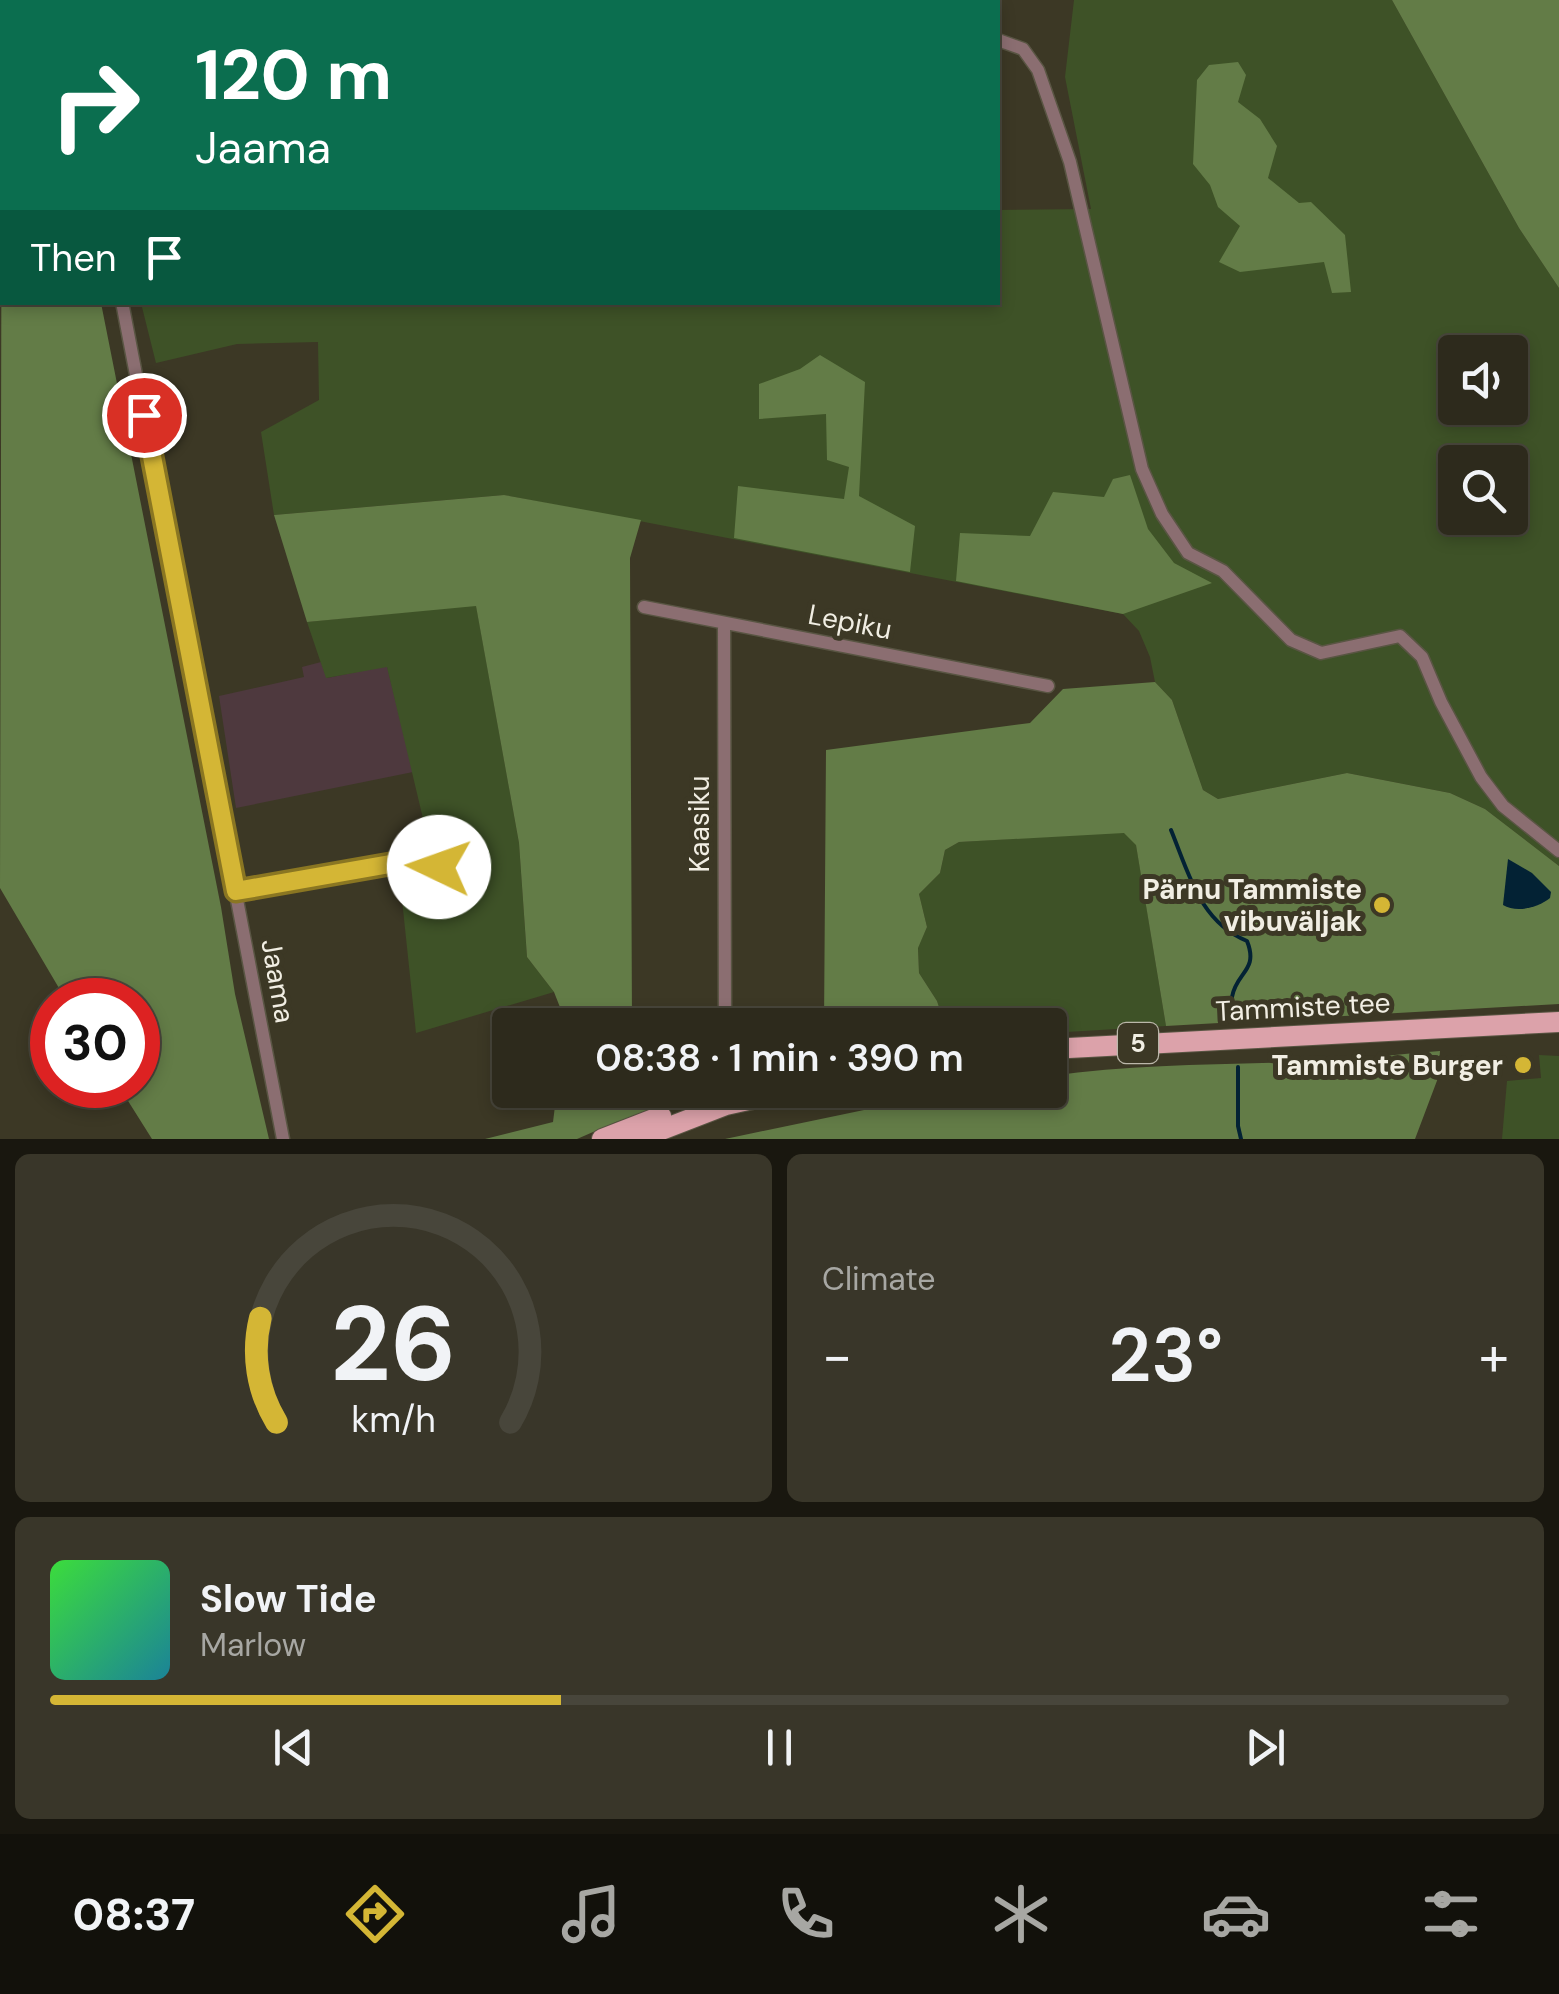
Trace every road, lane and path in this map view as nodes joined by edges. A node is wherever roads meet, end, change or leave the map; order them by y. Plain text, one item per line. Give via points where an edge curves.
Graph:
1 (1000, 41) edge
2 (123, 305) edge
3 (644, 607) dead end
4 (724, 624) junction
5 (1048, 686) dead end
6 (1559, 851) edge
7 (439, 867) dead end
8 (236, 891) junction
9 (725, 1008) edge
10 (1559, 1022) edge
11 (1067, 1048) edge
12 (692, 1108) edge
13 (703, 1108) edge
14 (282, 1139) edge
15 (602, 1139) edge
16 (638, 1139) edge

1 - 6 street via 1023,49 1038,70 1070,162 1142,469 1188,552 1224,571 1291,640 1321,653 1400,636 1422,656 1492,792
2 - 8 street, Jaama
3 - 4 street, Lepiku
4 - 5 street, Lepiku
4 - 9 street, Kaasiku
7 - 8 street via 390,864
8 - 14 street, Jaama
10 - 11 main road, Tammiste tee / 5
12 - 15 main road
13 - 16 main road

